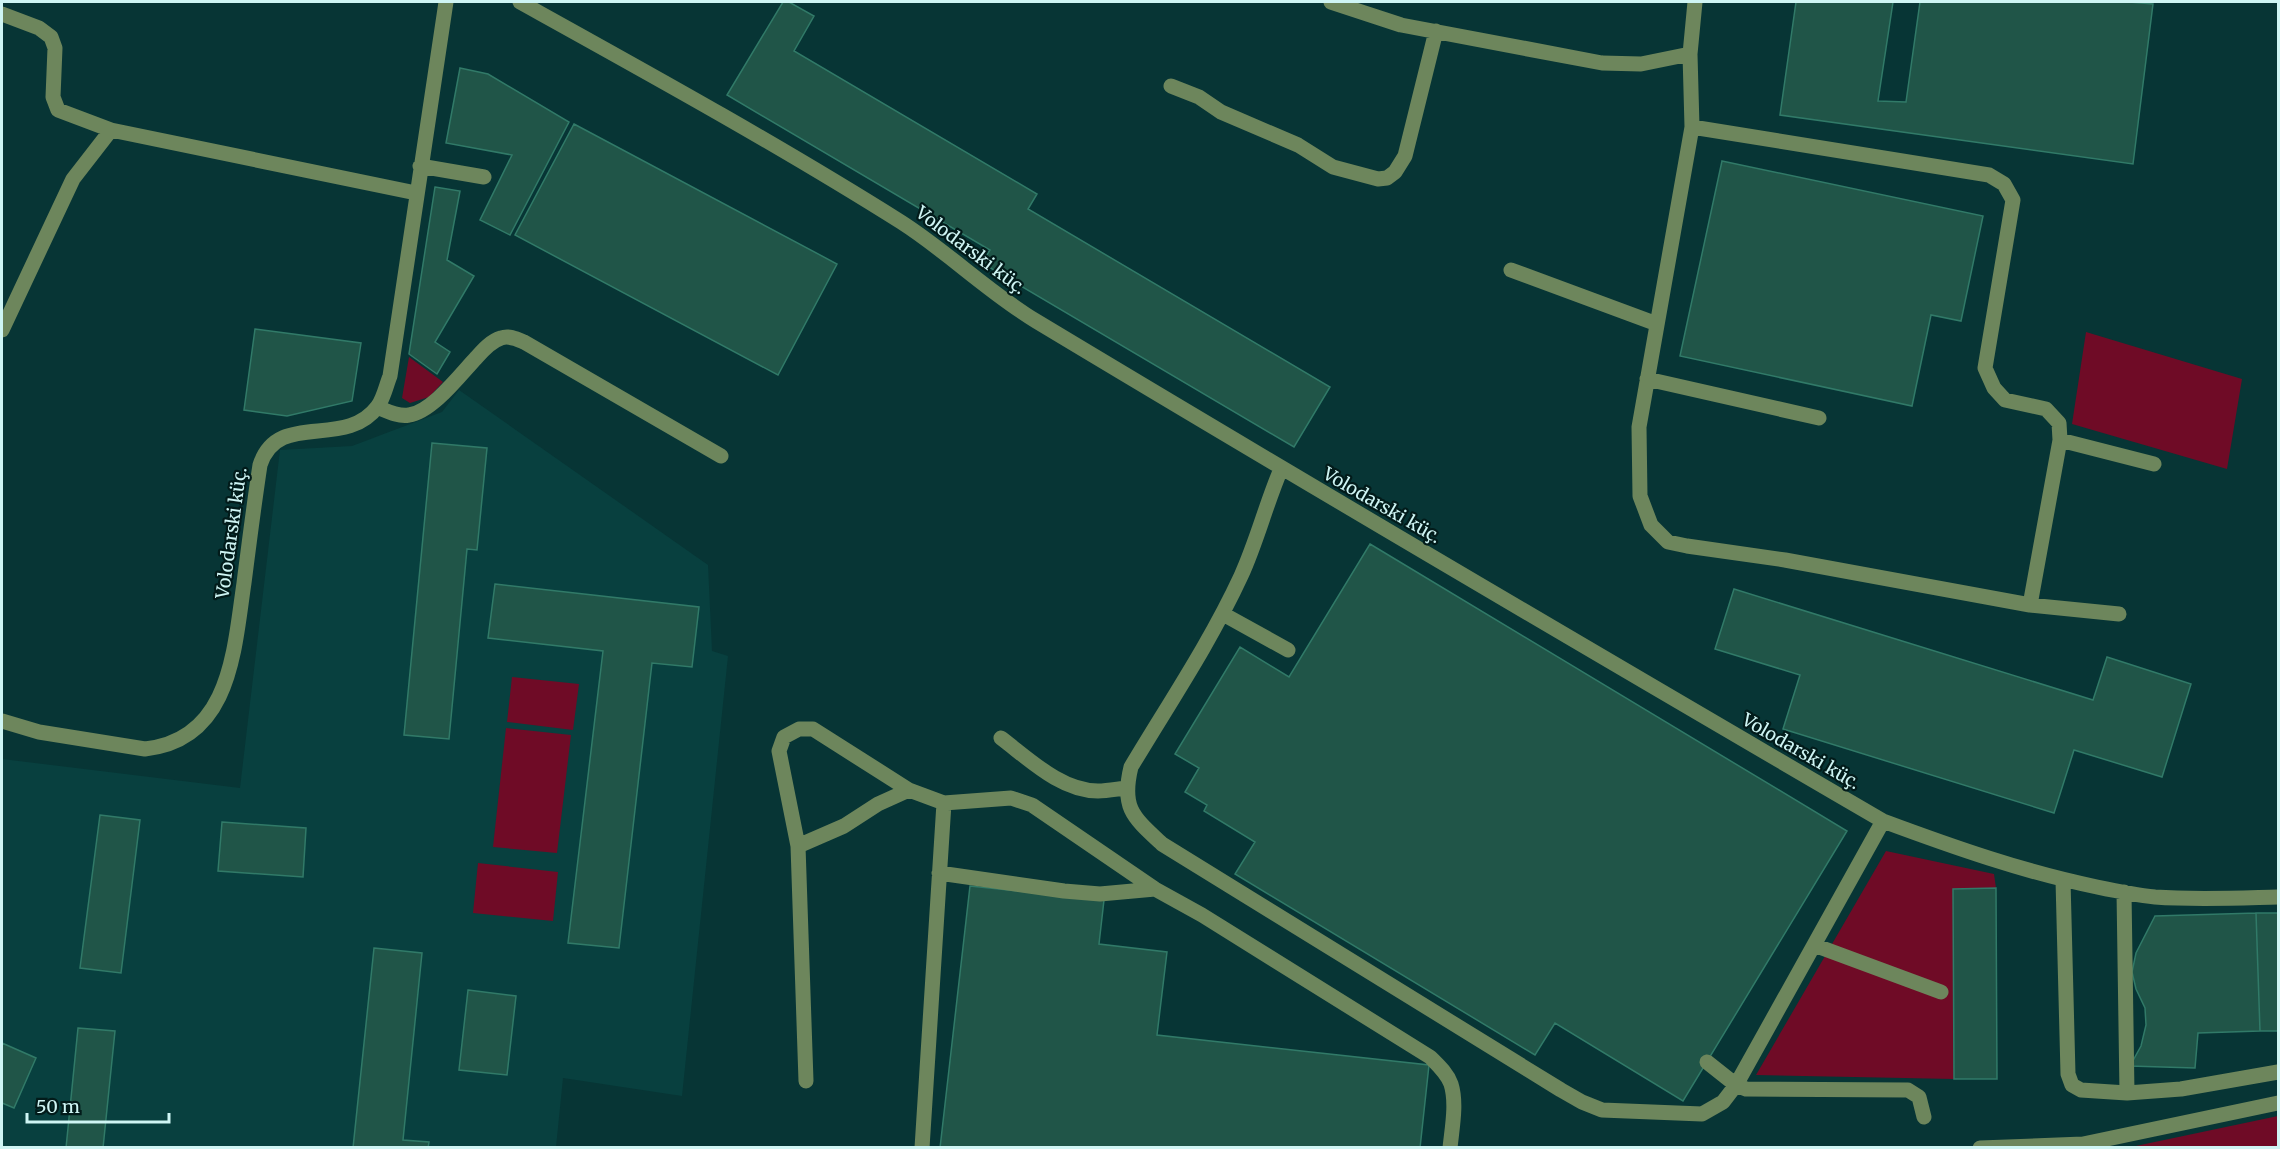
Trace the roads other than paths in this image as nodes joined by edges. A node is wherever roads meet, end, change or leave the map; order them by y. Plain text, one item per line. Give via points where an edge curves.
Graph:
1 (446, 2) edge
2 (520, 2) edge
3 (1331, 2) edge
4 (1695, 2) edge
5 (2, 14) edge
6 (1436, 32) junction
7 (1690, 54) junction
8 (1171, 86) dead end
9 (1692, 127) junction
10 (111, 130) junction
11 (420, 166) junction
12 (484, 177) dead end
13 (416, 193) junction
14 (1511, 270) dead end
15 (1657, 324) junction
16 (2, 330) edge
17 (1647, 379) junction
18 (377, 407) junction
19 (1820, 418) dead end
20 (2060, 441) junction
21 (722, 456) dead end
22 (2154, 464) dead end
23 (1281, 469) junction
24 (2030, 605) junction
25 (1223, 614) junction
26 (2119, 614) dead end
27 (1288, 650) dead end
28 (2, 721) edge
29 (1001, 738) dead end
30 (1126, 788) junction
31 (909, 790) junction
32 (944, 803) junction
33 (1883, 821) junction
34 (798, 846) junction
35 (939, 873) junction
36 (2063, 880) junction
37 (1155, 889) junction
38 (2124, 892) junction
39 (2278, 897) edge
40 (1814, 945) junction
41 (1941, 992) dead end
42 (1707, 1062) dead end
43 (2278, 1072) edge
44 (806, 1081) dead end
45 (1736, 1085) junction
46 (2127, 1093) junction
47 (2278, 1103) edge
48 (1924, 1117) dead end
49 (922, 1148) edge
50 (1450, 1148) edge
51 (1980, 1148) edge

1 - 11 street
2 - 23 street, Volodarski küç. via 713,110 900,222 940,248 1007,303
3 - 6 street
4 - 7 street
5 - 10 street via 39,28 51,37 55,48 52,97 58,110
6 - 7 street via 1602,63 1641,64
6 - 8 street via 1406,156 1387,178 1333,167 1298,145
7 - 9 street
9 - 15 street
9 - 20 street via 1989,175 2004,183 2013,200 1985,368 2005,400 2046,410 2059,423
10 - 13 street
10 - 16 street via 73,179
11 - 12 street
11 - 13 street
13 - 18 street via 390,376
14 - 15 street
15 - 17 street
17 - 19 street
17 - 24 street via 1639,427 1640,496 1651,525 1668,542
18 - 21 street via 408,416 423,411 488,345 512,337
18 - 28 street, Volodarski küç. via 347,427 281,437 264,452 233,658 222,694 193,731 181,740 146,749 39,732
20 - 22 street
20 - 24 street
23 - 25 street via 1261,530
23 - 33 street, Volodarski küç.
24 - 26 street
25 - 27 street
25 - 30 street via 1131,767
29 - 30 street via 1051,775 1077,788
30 - 45 street via 1130,810 1162,844 1582,1102 1602,1110 1702,1114 1723,1102
31 - 32 street
31 - 34 street
31 - 34 street via 813,729 799,729 784,737 779,751
32 - 35 street
32 - 37 street via 1011,798 1032,805
33 - 36 street, Volodarski küç.
33 - 40 street
34 - 44 street
35 - 37 street via 1100,894
35 - 49 street
36 - 38 street, Volodarski küç.
36 - 46 street via 2068,1074 2072,1084 2081,1090
37 - 50 street via 1430,1057 1451,1085
38 - 39 street, Volodarski küç. via 2154,897
38 - 46 street
40 - 41 street
40 - 45 street
42 - 45 street
43 - 46 street via 2181,1089
45 - 48 street via 1755,1090 1908,1090 1919,1097
47 - 51 street via 2083,1144

